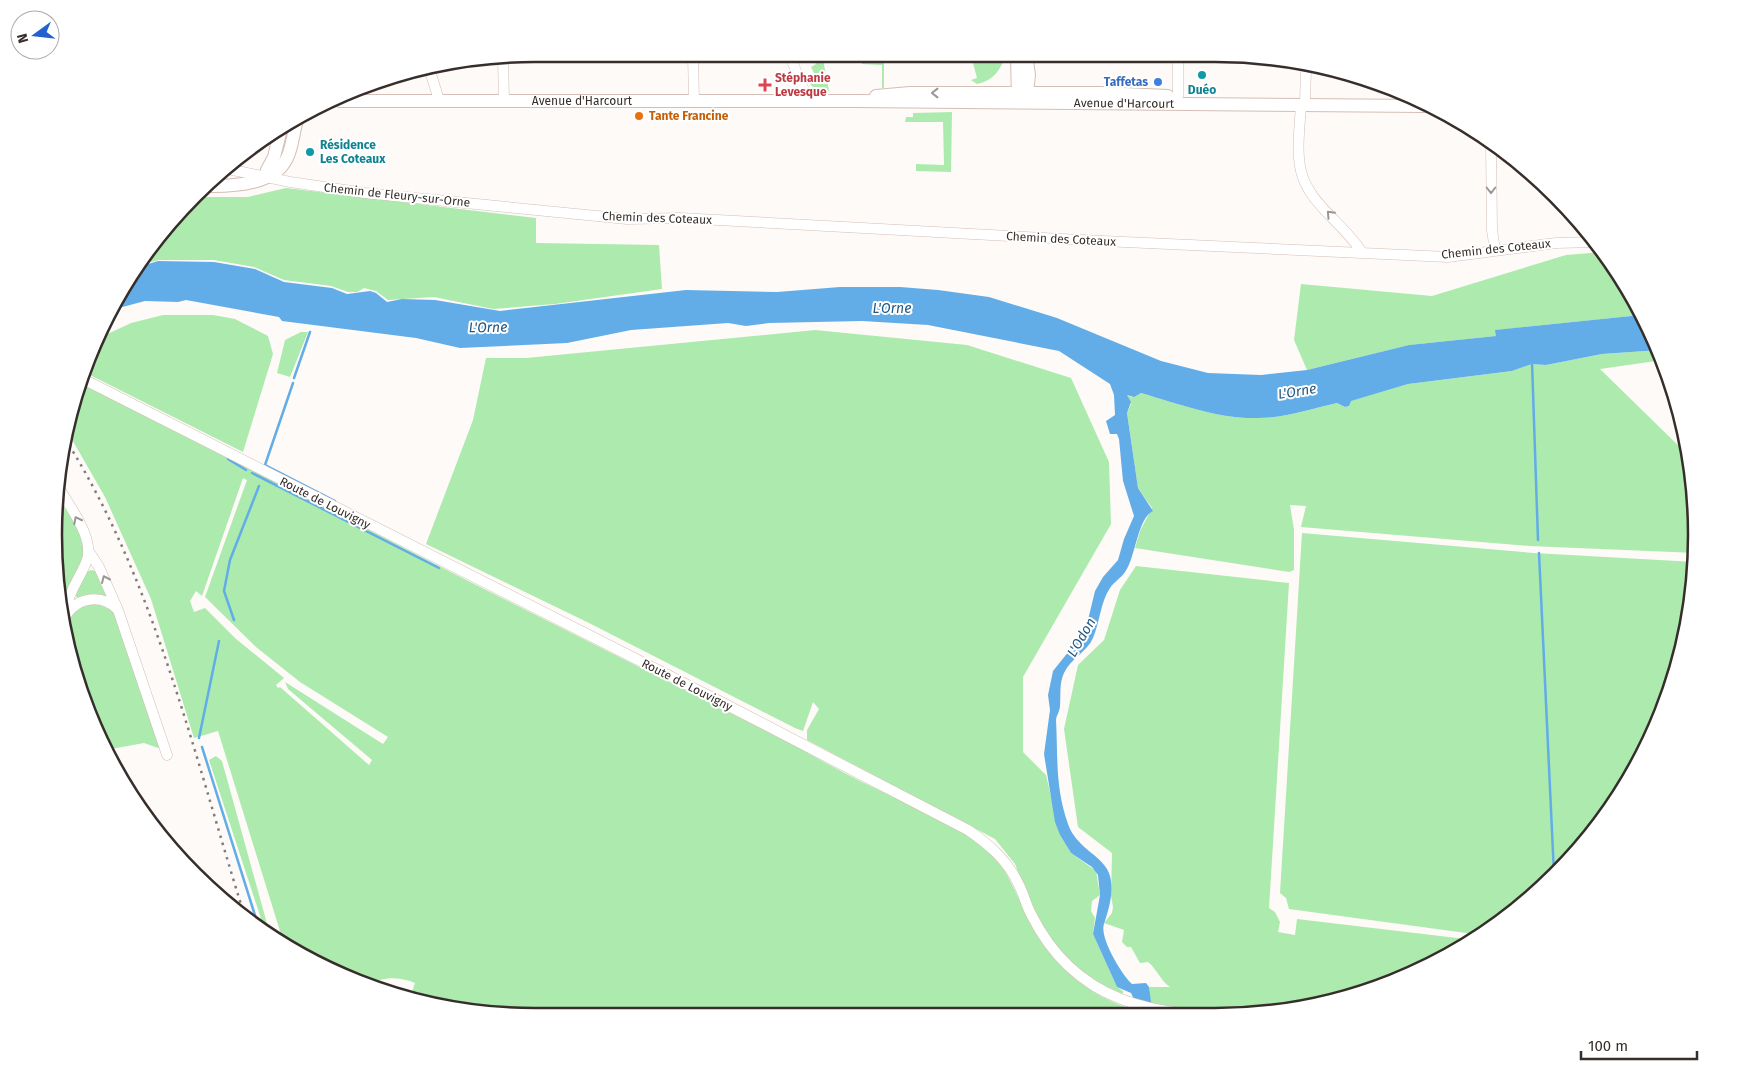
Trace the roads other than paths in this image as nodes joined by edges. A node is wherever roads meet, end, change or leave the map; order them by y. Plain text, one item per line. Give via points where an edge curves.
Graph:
1 (693, 62) edge
2 (792, 62) edge
3 (1018, 62) edge
4 (1027, 62) edge
5 (1178, 62) edge
6 (504, 64) edge
7 (1306, 72) edge
8 (431, 75) edge
9 (1178, 97) junction
10 (1022, 98) junction
11 (439, 100) junction
12 (350, 101) edge
13 (504, 101) junction
14 (694, 102) junction
15 (809, 102) junction
16 (1197, 103) junction
17 (1303, 104) junction
18 (1413, 106) edge
19 (295, 129) edge
20 (288, 133) edge
21 (279, 139) edge
22 (1491, 151) edge
23 (236, 170) edge
24 (279, 170) junction
25 (266, 176) junction
26 (218, 186) edge
27 (528, 209) joint
28 (1586, 242) edge
29 (1494, 250) junction
30 (1361, 251) junction
31 (88, 382) edge
32 (65, 497) edge
33 (88, 550) junction
34 (68, 602) edge
35 (118, 610) junction
36 (69, 611) edge
37 (166, 755) dead end
38 (1155, 1008) edge

1 - 14 street
2 - 15 street
3 - 10 main road
4 - 10 main road via 1029,75
5 - 9 street
6 - 13 street
7 - 17 street
8 - 11 street
9 - 10 main road, Avenue d'Harcourt via 1100,93
9 - 16 main road, Avenue d'Harcourt
10 - 15 main road, Avenue d'Harcourt via 902,93 856,101
10 - 16 main road, Avenue d'Harcourt
11 - 12 main road, Avenue d'Harcourt
11 - 13 main road, Avenue d'Harcourt
13 - 14 main road, Avenue d'Harcourt
14 - 15 main road, Avenue d'Harcourt
16 - 17 main road
17 - 18 main road
30 -> 17 street via 1314,196 1303,178 1300,161
19 - 24 main road via 287,159
20 - 24 main road
21 - 25 main road
22 -> 29 street
23 - 25 street
24 - 25 main road
25 - 26 main road via 248,184
25 - 27 street, Chemin de Fleury-sur-Orne via 365,193
27 - 30 street, Chemin des Coteaux via 628,219 689,218 1081,240
28 - 29 street, Chemin des Coteaux
29 - 30 street, Chemin des Coteaux via 1448,257
31 - 38 street, Route de Louvigny via 968,830 1010,868 1030,913 1058,957 1094,986
33 -> 32 street via 84,534
33 - 34 street
35 -> 33 street
35 - 36 street via 106,602 89,599 77,603
35 - 37 street

